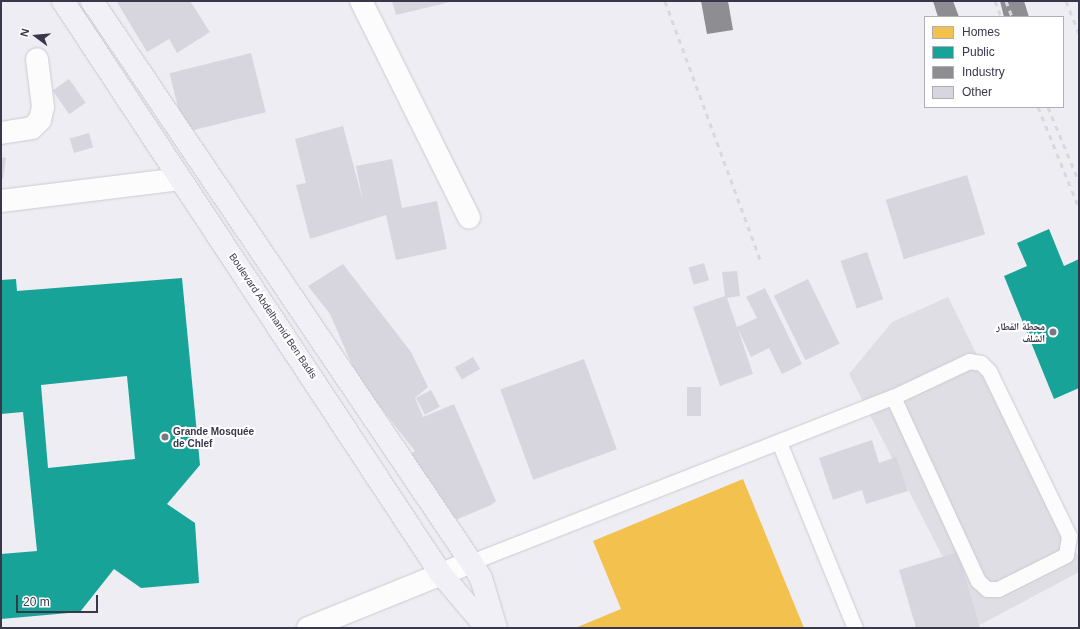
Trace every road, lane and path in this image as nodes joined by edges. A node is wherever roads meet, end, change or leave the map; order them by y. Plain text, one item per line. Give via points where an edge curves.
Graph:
1 (63, 1) edge
2 (92, 1) edge
3 (361, 1) edge
4 (37, 59) dead end
5 (1, 133) edge
6 (180, 179) junction
7 (1, 201) edge
8 (469, 218) dead end
9 (893, 397) junction
10 (779, 442) junction
11 (471, 562) junction
12 (441, 574) junction
13 (345, 621) edge
14 (308, 628) edge
15 (487, 628) edge
16 (496, 628) edge
17 (855, 628) edge

1 - 6 main road, Boulevard Abdelhamid Ben Badis
2 - 11 main road
3 - 8 street
4 - 5 street via 43,107 40,120 32,128
6 - 7 street
6 - 12 main road, Boulevard Abdelhamid Ben Badis
9 - 9 lane via 970,361 981,364 989,371 1069,536 1066,555 998,589 987,589 978,582
9 - 10 lane
10 - 11 lane
10 - 17 lane
11 - 12 street
11 - 16 main road via 481,578
12 - 13 street
12 - 15 main road, Boulevard Abdelhamid Ben Badis
13 - 14 street

